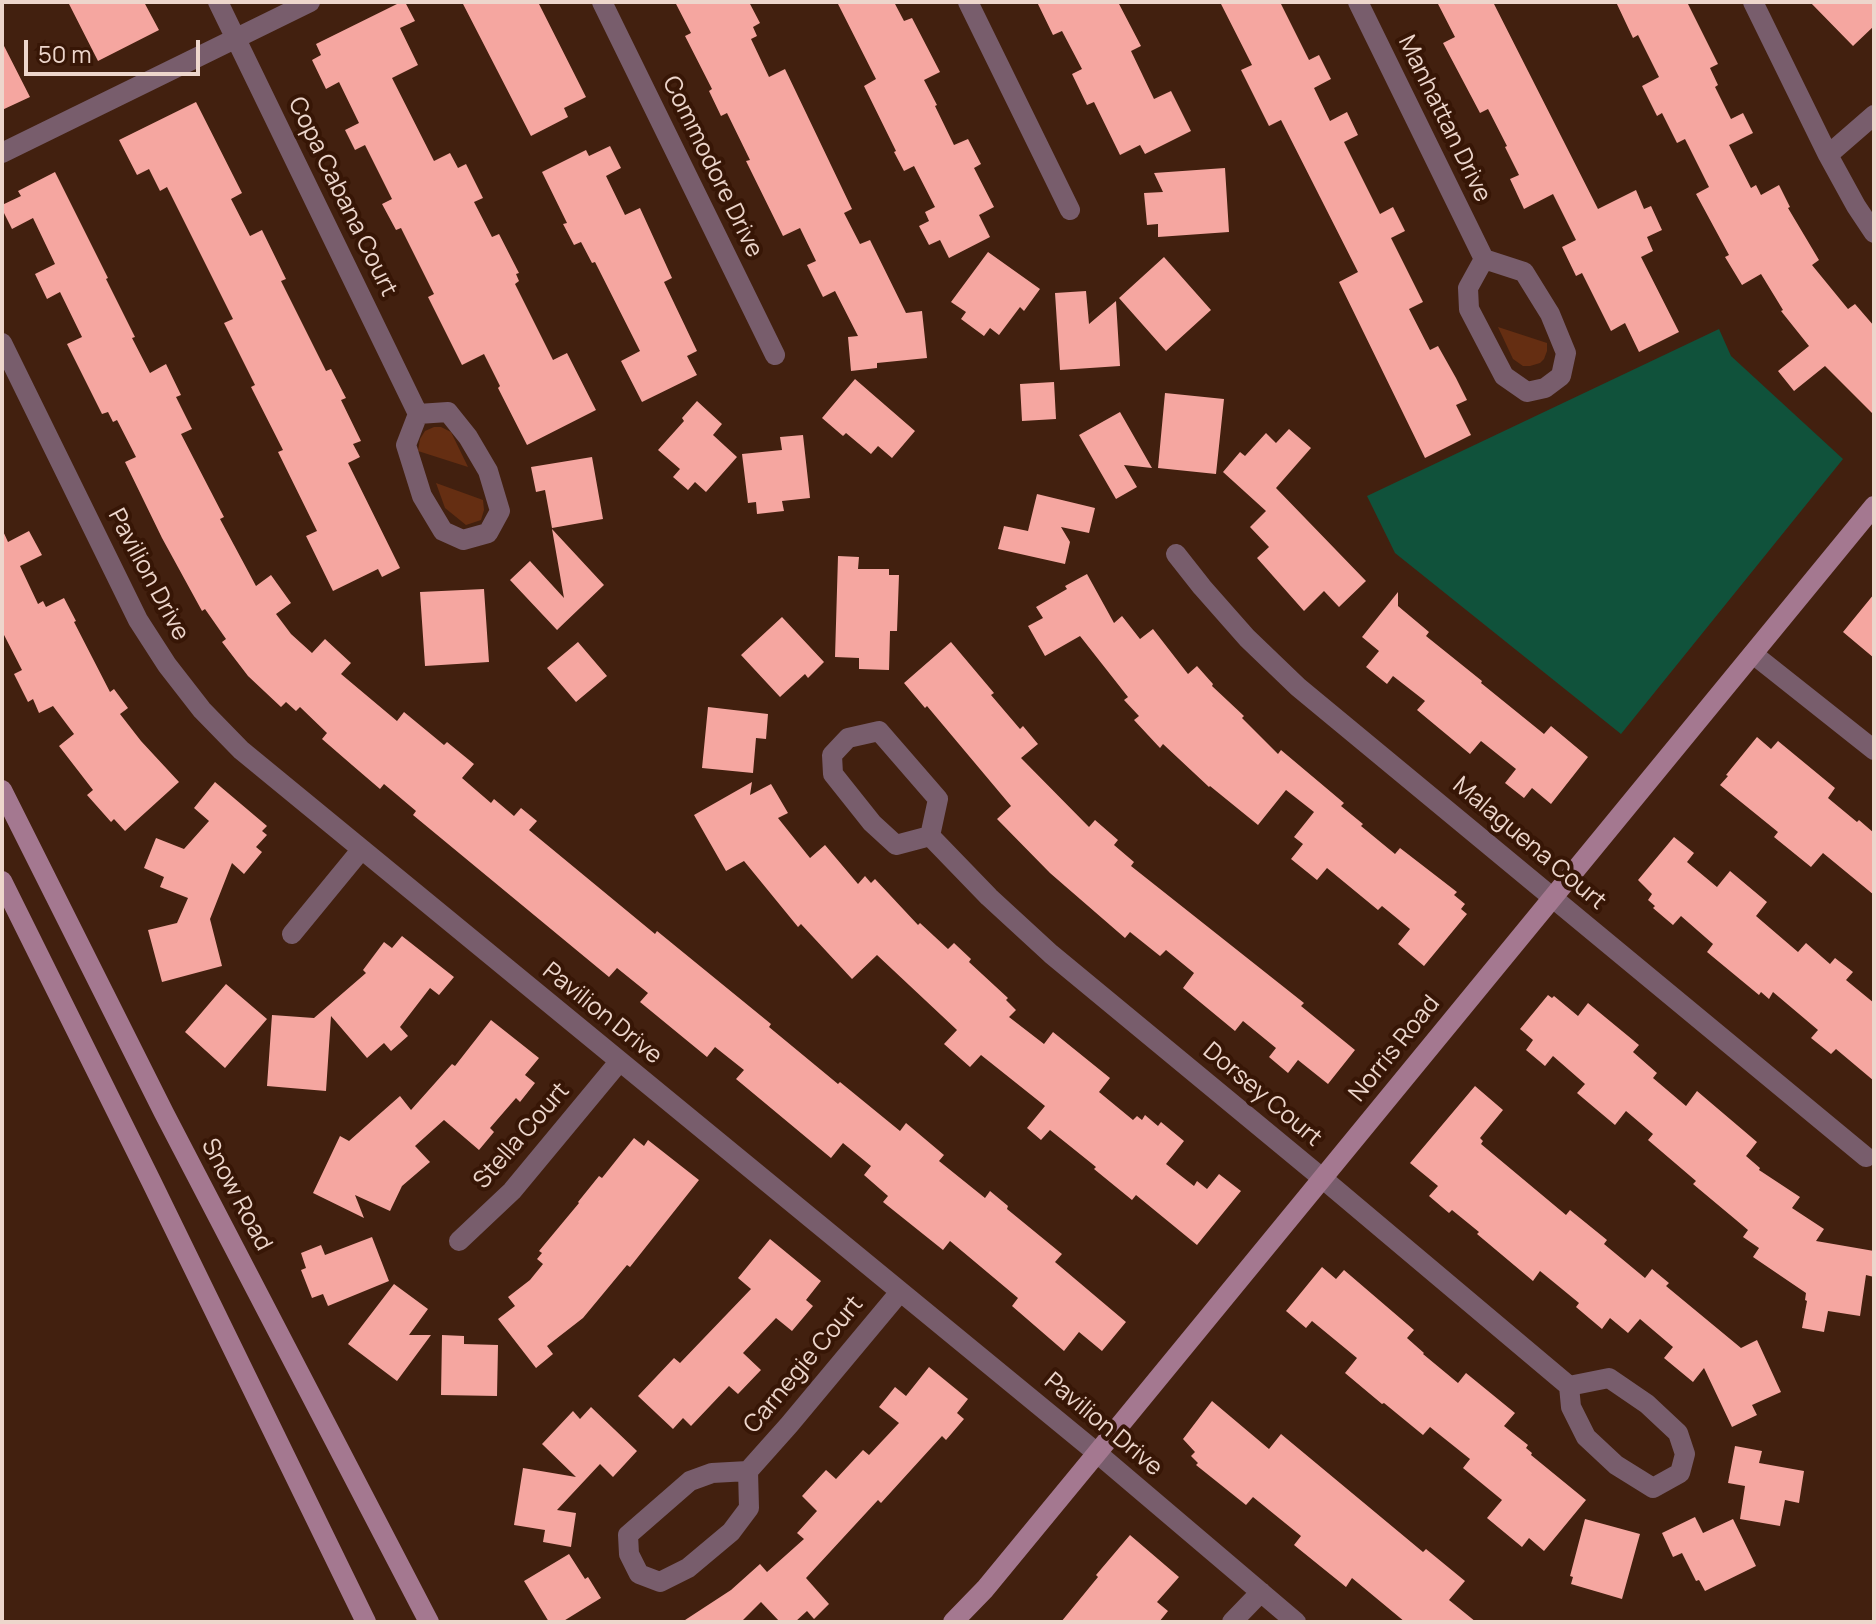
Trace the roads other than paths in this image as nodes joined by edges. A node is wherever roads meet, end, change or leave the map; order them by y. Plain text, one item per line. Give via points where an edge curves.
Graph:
1 (218, 2) edge
2 (310, 2) edge
3 (602, 2) edge
4 (968, 2) edge
5 (1358, 2) edge
6 (1753, 2) edge
7 (236, 38) junction
8 (1874, 115) edge
9 (2, 153) edge
10 (1828, 155) junction
11 (1070, 210) dead end
12 (1874, 233) edge
13 (1484, 259) junction
14 (2, 344) edge
15 (775, 355) dead end
16 (418, 414) junction
17 (1874, 506) edge
18 (1176, 554) dead end
19 (1753, 654) junction
20 (1874, 750) edge
21 (2, 790) edge
22 (930, 836) junction
23 (361, 850) junction
24 (2, 881) edge
25 (1553, 897) junction
26 (292, 934) dead end
27 (619, 1062) junction
28 (1866, 1157) dead end
29 (1322, 1178) junction
30 (459, 1241) dead end
31 (900, 1292) junction
32 (1569, 1386) junction
33 (1097, 1453) junction
34 (748, 1471) junction
35 (1261, 1592) junction
36 (366, 1622) edge
37 (429, 1622) edge
38 (953, 1622) edge
39 (1232, 1622) edge
40 (1296, 1622) edge

1 - 7 street, Copa Cabana Court
2 - 7 street
3 - 15 street, Commodore Drive
4 - 11 street
5 - 13 street, Manhattan Drive
6 - 10 street
7 - 9 street
7 - 16 street, Copa Cabana Court
8 - 10 street
10 - 12 street
13 - 13 street via 1468,288 1469,309 1504,376 1527,392 1545,388 1561,376 1566,353 1550,314 1524,272
14 - 23 street, Pavilion Drive via 138,620 167,665 241,750
16 - 16 street via 406,445 422,496 443,531 463,540 488,533 500,511 488,471 448,412
17 - 19 main road, Norris Road
18 - 25 street, Malaguena Court via 1247,638 1298,687
19 - 20 street
19 - 25 main road, Norris Road
21 - 37 main road, Snow Road
22 - 22 street via 938,799 879,731 848,738 832,755 833,774 872,823 896,845
22 - 29 street, Dorsey Court via 1051,954
23 - 26 street
23 - 27 street, Pavilion Drive
24 - 36 main road
25 - 28 street, Malaguena Court
25 - 29 main road, Norris Road
27 - 30 street, Stella Court via 512,1191
27 - 31 street, Pavilion Drive
29 - 32 street, Dorsey Court
29 - 33 main road, Norris Road
31 - 33 street, Pavilion Drive
31 - 34 street, Carnegie Court
32 - 32 street via 1609,1378 1647,1404 1678,1433 1685,1454 1680,1473 1653,1488 1616,1465 1586,1437 1571,1407
33 - 35 street, Pavilion Drive
33 - 38 main road, Norris Road
34 - 34 street, Carnegie Court via 712,1473 690,1481 628,1535 629,1554 639,1574 660,1582 688,1568 731,1532 749,1508
35 - 39 street
35 - 40 street, Pavilion Drive

